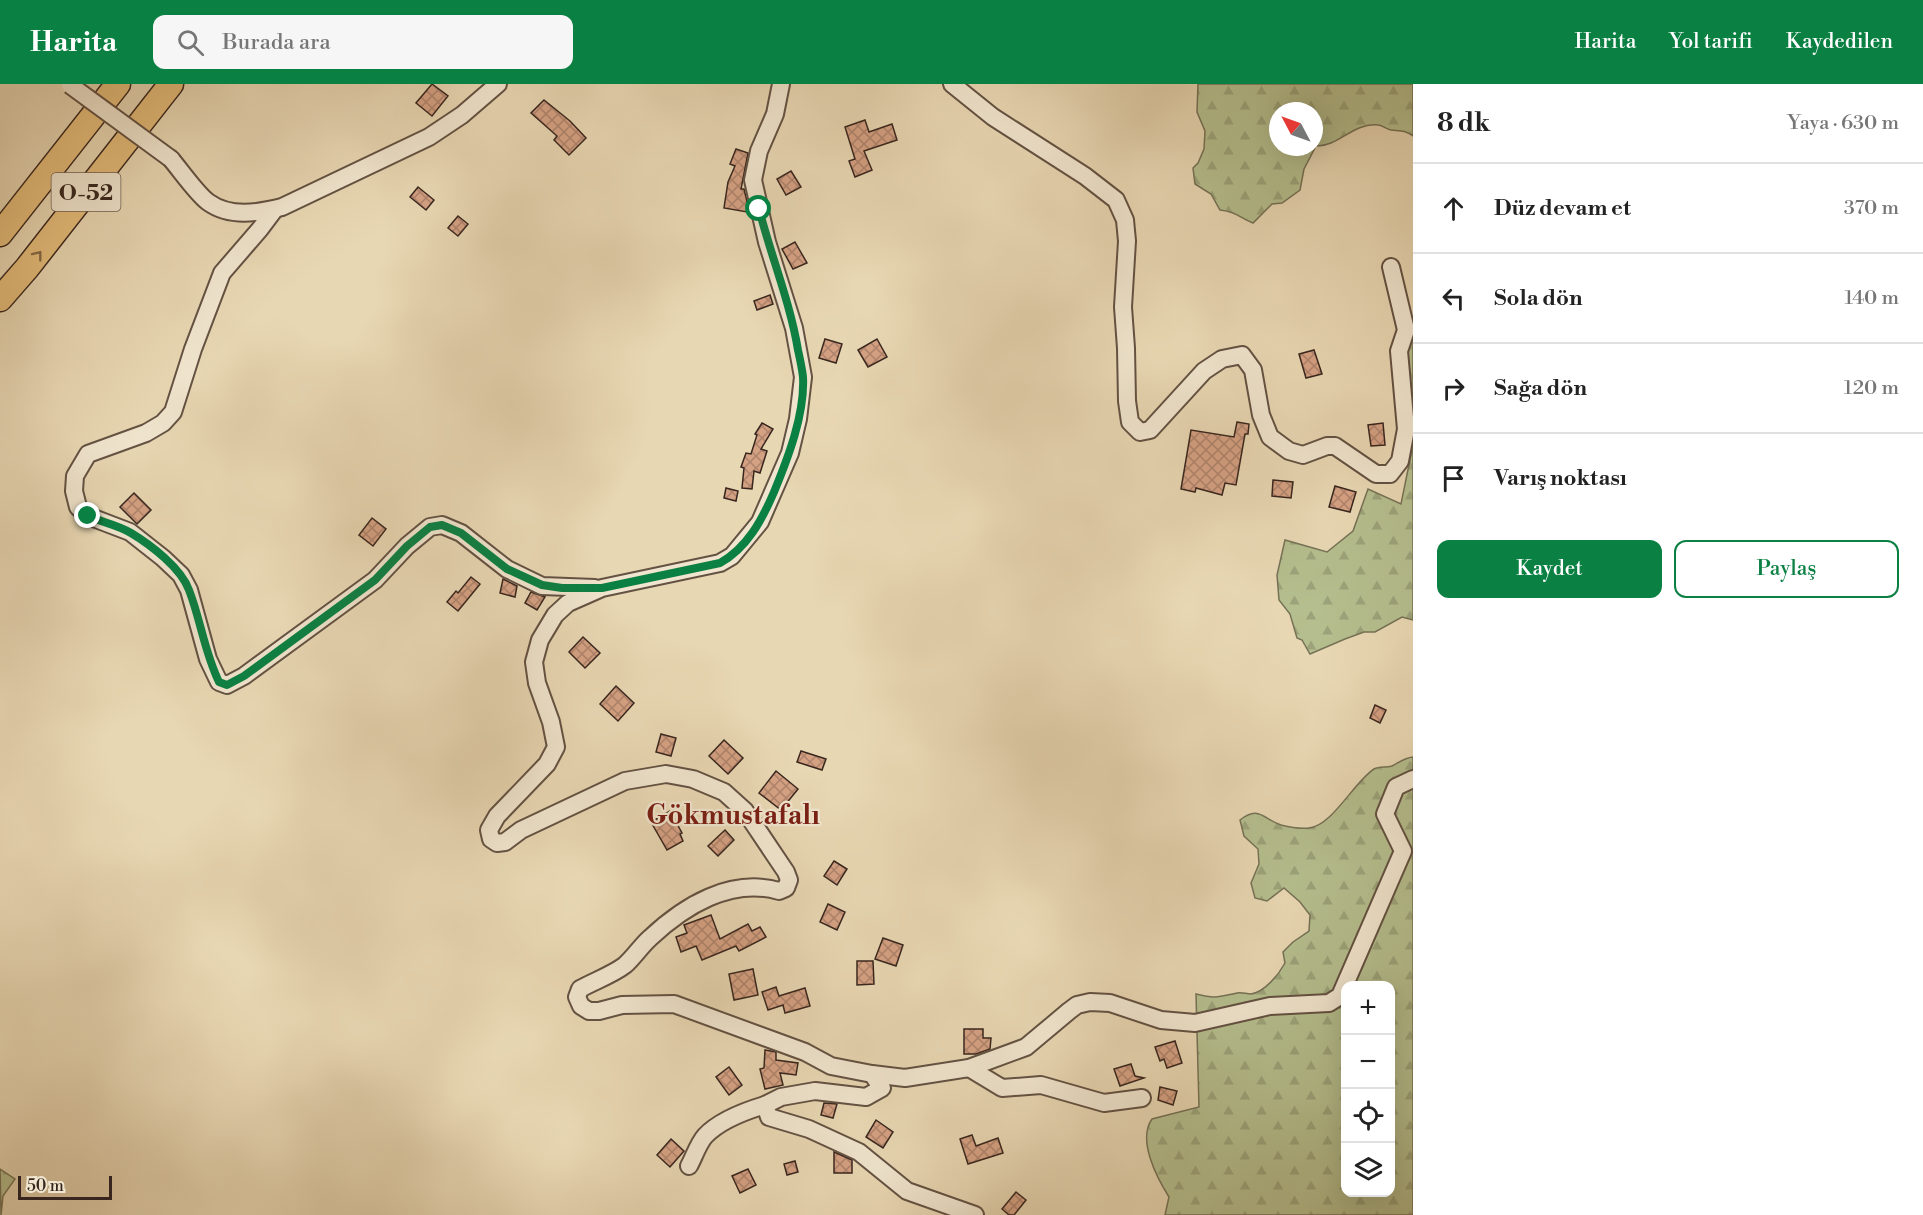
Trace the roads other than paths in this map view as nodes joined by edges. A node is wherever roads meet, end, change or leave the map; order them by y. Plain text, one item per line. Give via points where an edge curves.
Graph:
1 (70, 84) edge
2 (118, 84) edge
3 (171, 84) edge
4 (498, 84) edge
5 (781, 84) edge
6 (952, 84) edge
7 (275, 209) junction
8 (0, 234) edge
9 (1391, 267) dead end
10 (0, 299) edge
11 (1409, 336) edge
12 (602, 588) junction
13 (1413, 779) edge
14 (969, 1068) junction
15 (872, 1074) junction
16 (1142, 1098) dead end
17 (765, 1104) junction
18 (689, 1166) dead end
19 (975, 1215) edge

1 - 7 street, bridge via 171,159 208,202 231,212
2 - 8 highway, O-52
10 -> 3 highway, O-52
4 - 7 street via 429,137
5 - 12 street via 753,180 767,242 794,328 803,377 790,453 760,522 732,556 720,563
6 - 11 street via 993,117 1116,200 1125,220 1127,241 1123,307 1127,401 1130,422 1140,432 1150,429 1204,371 1222,359 1242,355 1253,369 1261,415 1270,437 1289,451 1303,455 1335,446 1376,474 1390,474 1400,461 1406,429 1399,351
7 - 12 street via 222,273 173,412 146,433 88,454 75,476 78,507 88,516 130,532 181,575 219,682 227,685 244,676 375,580 430,527 442,525 461,533 507,569 542,585
9 - 11 street
12 - 15 street via 568,603 555,615 540,640 534,662 537,683 556,747 548,764 496,816 489,830 491,839 505,842 521,830 625,781 666,774 693,779 724,792 745,811 789,880 786,888 778,891 764,887 727,891 697,902 651,937 625,965 580,989 577,997 581,1006 599,1011 622,1005 674,1004 805,1052 831,1066
13 - 14 street via 1396,787 1385,814 1403,851 1340,996 1329,1003 1270,1006 1195,1023 1161,1020 1110,1003 1090,1002 1077,1005 1026,1047
14 - 15 street via 905,1078
14 - 16 street via 1002,1088 1041,1085 1104,1103
15 - 17 street via 882,1089 866,1097 815,1090
17 - 18 street via 705,1136
17 - 19 street via 769,1117 809,1129 859,1152 907,1191

